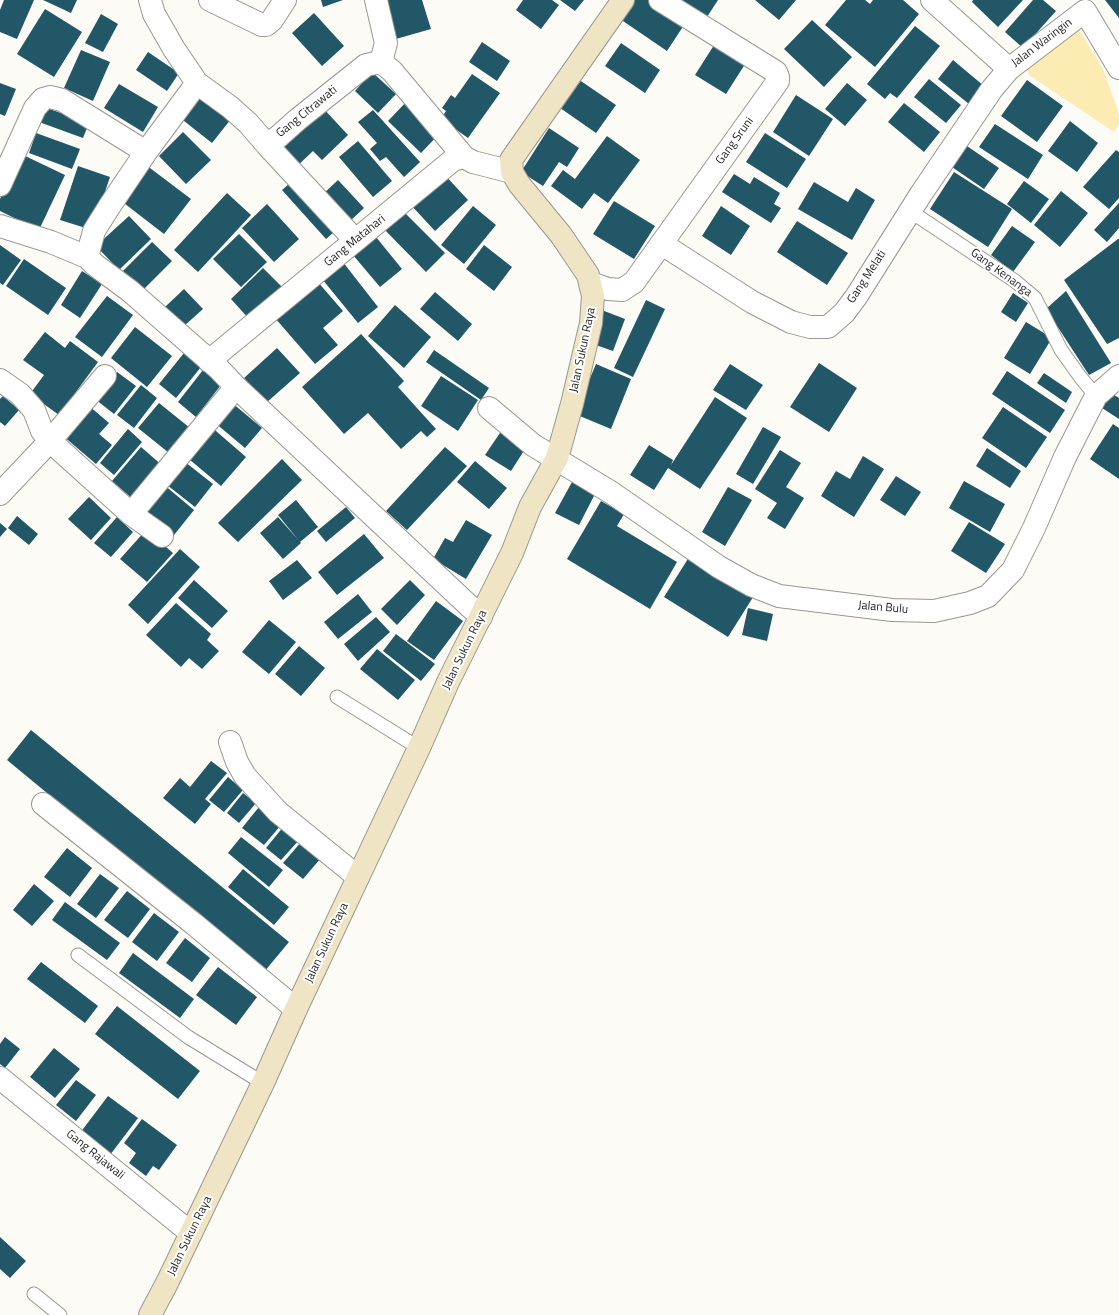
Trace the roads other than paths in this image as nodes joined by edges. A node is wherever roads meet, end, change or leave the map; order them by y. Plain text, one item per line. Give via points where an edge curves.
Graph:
1 (150, 0) edge
2 (210, 0) edge
3 (285, 0) edge
4 (376, 0) edge
5 (623, 0) edge
6 (660, 0) edge
7 (932, 0) edge
8 (1089, 5) edge
9 (381, 62) junction
10 (1119, 68) edge
11 (1009, 69) junction
12 (198, 82) junction
13 (267, 145) junction
14 (146, 152) junction
15 (464, 157) junction
16 (512, 172) junction
17 (0, 185) edge
18 (910, 211) junction
19 (0, 226) edge
20 (355, 240) junction
21 (662, 244) junction
22 (87, 257) junction
23 (590, 283) junction
24 (208, 361) junction
25 (105, 376) dead end
26 (1119, 376) edge
27 (0, 380) edge
28 (236, 387) junction
29 (1096, 396) junction
30 (489, 408) dead end
31 (50, 440) junction
32 (557, 458) junction
33 (0, 494) edge
34 (131, 514) junction
35 (162, 536) dead end
36 (481, 617) junction
37 (337, 697) dead end
38 (230, 742) dead end
39 (419, 748) junction
40 (44, 804) dead end
41 (358, 877) junction
42 (78, 955) dead end
43 (296, 1009) junction
44 (0, 1078) edge
45 (263, 1083) junction
46 (191, 1233) junction
47 (34, 1294) dead end
48 (60, 1315) edge
49 (150, 1315) edge

1 - 12 street, Gang Citrawati via 154,14 174,49
2 - 3 street via 262,25 272,20
4 - 9 street via 386,43
5 - 16 street via 511,160
6 - 21 street, Gang Sruni via 776,72 778,77 778,81
7 - 11 street, Jalan Waringin
8 - 10 street, Jalan Waringin
8 - 11 street, Jalan Waringin
9 - 13 street, Gang Citrawati via 366,65
9 - 15 street via 392,71
11 - 18 street, Gang Melati via 992,89
12 - 13 street, Gang Citrawati via 248,123
12 - 14 street
13 - 20 street
14 - 17 street via 62,100 50,96 43,98 35,108
14 - 22 street via 94,231
15 - 16 street via 473,162
15 - 20 street, Gang Matahari via 453,160
16 - 23 street, Jalan Sukun Raya via 576,257 588,275
18 - 21 street, Gang Melati via 856,297 844,313 828,326 810,327 791,322 752,302
18 - 29 lane, Gang Kenanga via 1015,281 1036,298 1061,350
19 - 22 street via 51,242
20 - 24 street, Gang Matahari
21 - 23 street, Gang Sruni via 634,282 622,290 608,289
22 - 24 street via 130,291
23 - 32 street, Jalan Sukun Raya via 593,296 591,323
24 - 28 street via 220,369
25 - 31 street
26 - 29 street, Jalan Bulu
27 - 31 street via 20,394 34,410 42,431
28 - 34 street
28 - 36 street
29 - 32 street, Jalan Bulu via 1013,570 988,596 934,611 892,610 779,596 751,585 719,567
30 - 32 street, Jalan Bulu via 533,445
31 - 33 street
31 - 34 street
32 - 36 street, Jalan Sukun Raya via 530,507 512,553
34 - 35 street
36 - 39 street, Jalan Sukun Raya via 448,682
37 - 39 lane
38 - 41 street via 245,776 278,812
39 - 41 street, Jalan Sukun Raya
40 - 43 street
41 - 43 street, Jalan Sukun Raya
42 - 45 lane via 188,1037
43 - 45 street, Jalan Sukun Raya
44 - 46 street, Gang Rajawali
45 - 46 street, Jalan Sukun Raya
46 - 49 street, Jalan Sukun Raya
47 - 48 lane

